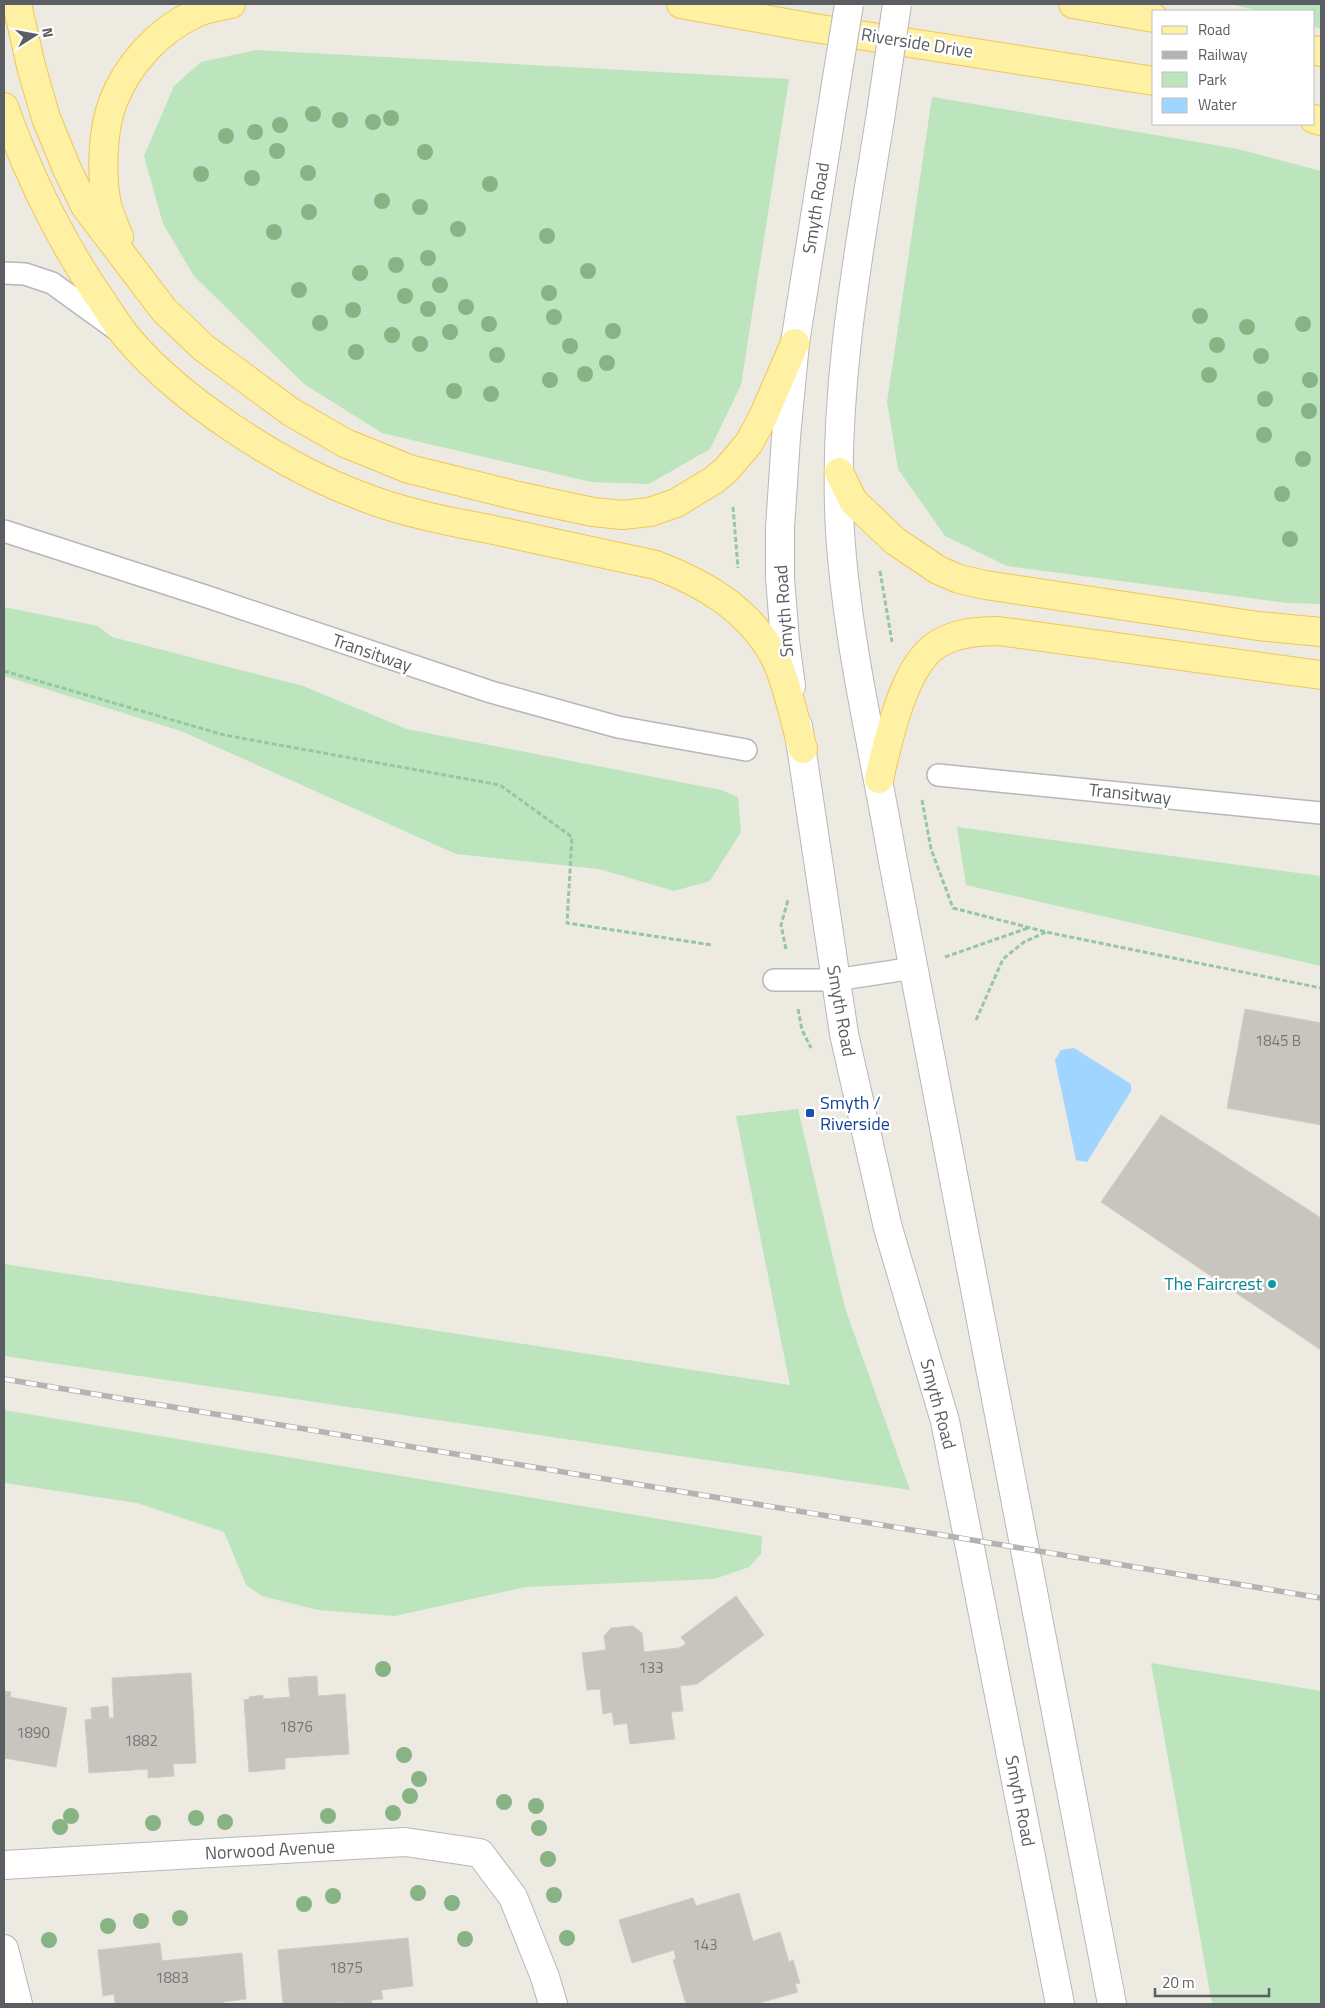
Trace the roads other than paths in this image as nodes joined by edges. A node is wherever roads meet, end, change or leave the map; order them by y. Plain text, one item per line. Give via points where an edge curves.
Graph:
1 (17, 4) edge
2 (231, 4) edge
3 (680, 4) edge
4 (849, 4) edge
5 (897, 4) edge
6 (1073, 4) edge
7 (1152, 18) edge
8 (1152, 81) edge
9 (4, 107) edge
10 (128, 262) junction
11 (4, 272) edge
12 (126, 336) junction
13 (795, 343) junction
14 (839, 472) junction
15 (4, 531) edge
16 (1321, 632) edge
17 (1321, 675) edge
18 (803, 749) junction
19 (746, 750) dead end
20 (938, 775) dead end
21 (879, 779) junction
22 (1321, 813) edge
23 (914, 968) junction
24 (774, 980) dead end
25 (835, 980) junction
26 (4, 1865) edge
27 (4, 1949) edge
28 (18, 2004) edge
29 (553, 2004) edge
30 (1060, 2004) edge
31 (1112, 2004) edge

1 - 10 main road via 46,118 66,169 85,206
2 - 10 main road via 195,13 169,28 126,75 112,104 105,138 104,172 108,205
3 - 8 main road, Riverside Drive
4 - 13 main road, Smyth Road, bridge
5 - 14 main road, bridge via 848,328 839,419
6 - 7 main road
9 - 12 main road via 37,190 63,239
10 - 13 main road via 164,310 204,348 290,412 345,443 409,469 592,512 622,515 650,512 676,503 714,480 749,443
11 - 12 lane via 25,274 52,283
12 - 18 main road via 164,374 213,414 282,458 361,497 448,521 656,565 707,588 741,614 773,654
13 - 18 main road, Smyth Road via 781,519 780,578 785,641
14 - 16 main road via 852,501 895,541 938,570 959,579 1258,626
14 - 21 main road via 840,531 847,594
15 - 19 lane, Transitway via 491,692 618,727
17 - 21 main road via 998,631 956,636 937,644 919,662 895,712
18 - 25 main road, Smyth Road
20 - 22 lane, Transitway
21 - 23 main road
23 - 25 lane
23 - 31 main road
24 - 25 lane
25 - 30 main road, Smyth Road via 888,1228 945,1421
26 - 29 main road, Norwood Avenue via 405,1842 480,1853 513,1896
27 - 28 main road

